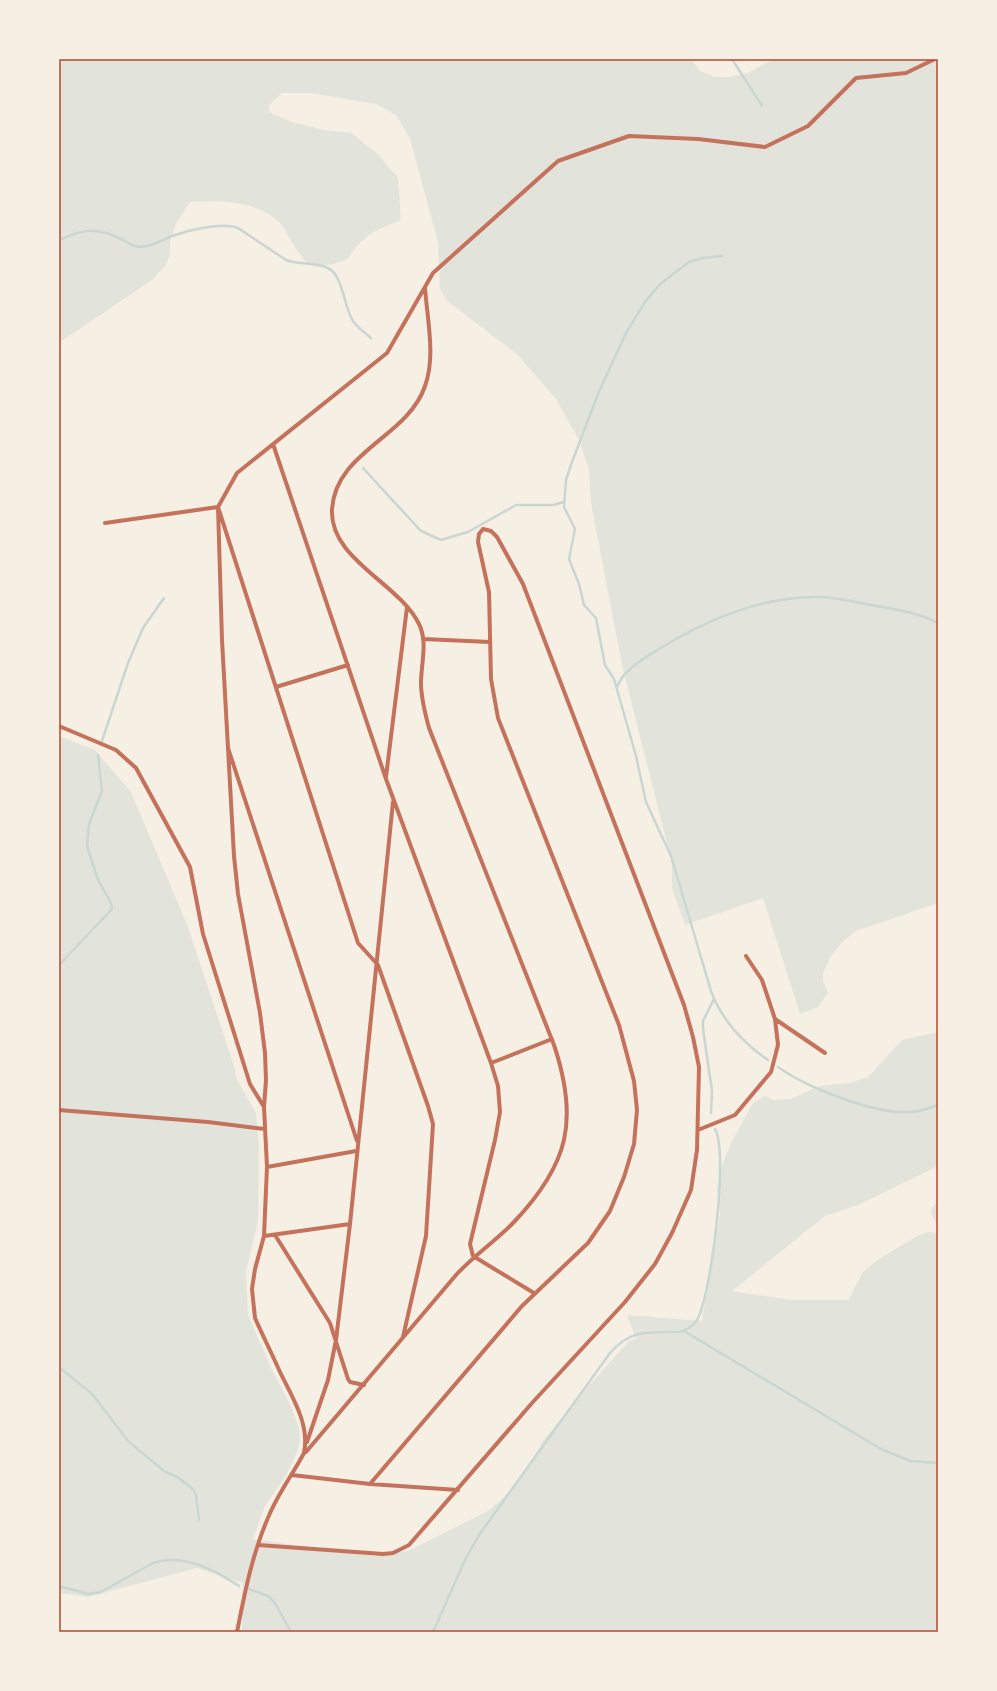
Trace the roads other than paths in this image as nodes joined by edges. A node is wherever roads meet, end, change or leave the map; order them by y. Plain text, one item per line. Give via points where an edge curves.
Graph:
1 (935, 59) edge
2 (425, 287) junction
3 (273, 444) junction
4 (218, 507) junction
5 (105, 523) dead end
6 (407, 607) junction
7 (424, 640) junction
8 (490, 642) junction
9 (348, 665) junction
10 (276, 686) junction
11 (59, 726) edge
12 (226, 742) junction
13 (386, 779) junction
14 (394, 800) junction
15 (746, 956) dead end
16 (378, 964) junction
17 (775, 1019) junction
18 (552, 1039) junction
19 (825, 1053) dead end
20 (491, 1063) junction
21 (264, 1107) junction
22 (59, 1110) edge
23 (265, 1129) junction
24 (698, 1130) junction
25 (358, 1143) junction
26 (356, 1151) junction
27 (266, 1167) junction
28 (350, 1224) junction
29 (275, 1235) junction
30 (264, 1236) junction
31 (473, 1256) junction
32 (534, 1293) junction
33 (402, 1339) junction
34 (336, 1340) junction
35 (364, 1385) junction
36 (306, 1442) junction
37 (304, 1453) junction
38 (292, 1475) junction
39 (370, 1484) junction
40 (458, 1490) junction
41 (258, 1545) junction
42 (237, 1632) edge

1 - 2 street via 906,73 856,78 808,126 765,147 698,139 629,136 558,161 433,273
2 - 3 street via 387,353
2 - 6 street via 430,364 425,387 408,414 359,457 346,472 336,490 332,508 333,524 339,538
3 - 4 street via 237,473
3 - 9 street
4 - 5 street
4 - 10 street
4 - 12 street
6 - 7 street via 419,624
6 - 13 street
7 - 8 street
7 - 18 street via 421,684 422,701 429,728
8 - 24 street via 489,592 478,542 483,529 497,537 523,584 684,1004 699,1067
8 - 32 street via 491,679 498,718 619,1025 634,1081 637,1110 634,1144 610,1212 588,1243
9 - 10 street
9 - 13 street
10 - 16 street via 358,943
11 - 21 street via 116,750 136,768 190,867 203,934 250,1084
12 - 21 street via 238,894 265,1053
12 - 25 street
13 - 14 street
14 - 16 street
14 - 20 street
15 - 17 street via 762,980
16 - 25 street
16 - 33 street via 432,1124 426,1236
17 - 19 street
17 - 24 street via 778,1045 771,1072 735,1115
18 - 20 street
18 - 31 street via 568,1096 568,1123 562,1150 552,1171 514,1221 494,1241
20 - 31 street via 498,1086 500,1112 470,1244
21 - 23 street
22 - 23 street
23 - 27 street
24 - 40 street via 691,1190 655,1264 625,1302 532,1403
25 - 26 street
26 - 27 street
26 - 28 street
27 - 30 street
28 - 29 street
28 - 34 street
29 - 30 street
29 - 34 street via 330,1323
30 - 36 street via 252,1288 255,1318 299,1411
31 - 32 street
31 - 33 street
32 - 39 street
33 - 35 street
34 - 35 street via 348,1379 350,1382
34 - 36 street via 328,1380
35 - 37 street
36 - 37 street
37 - 38 street
38 - 39 street
38 - 41 street via 271,1510
39 - 40 street
40 - 41 street via 409,1545 392,1553
41 - 42 street via 247,1580

